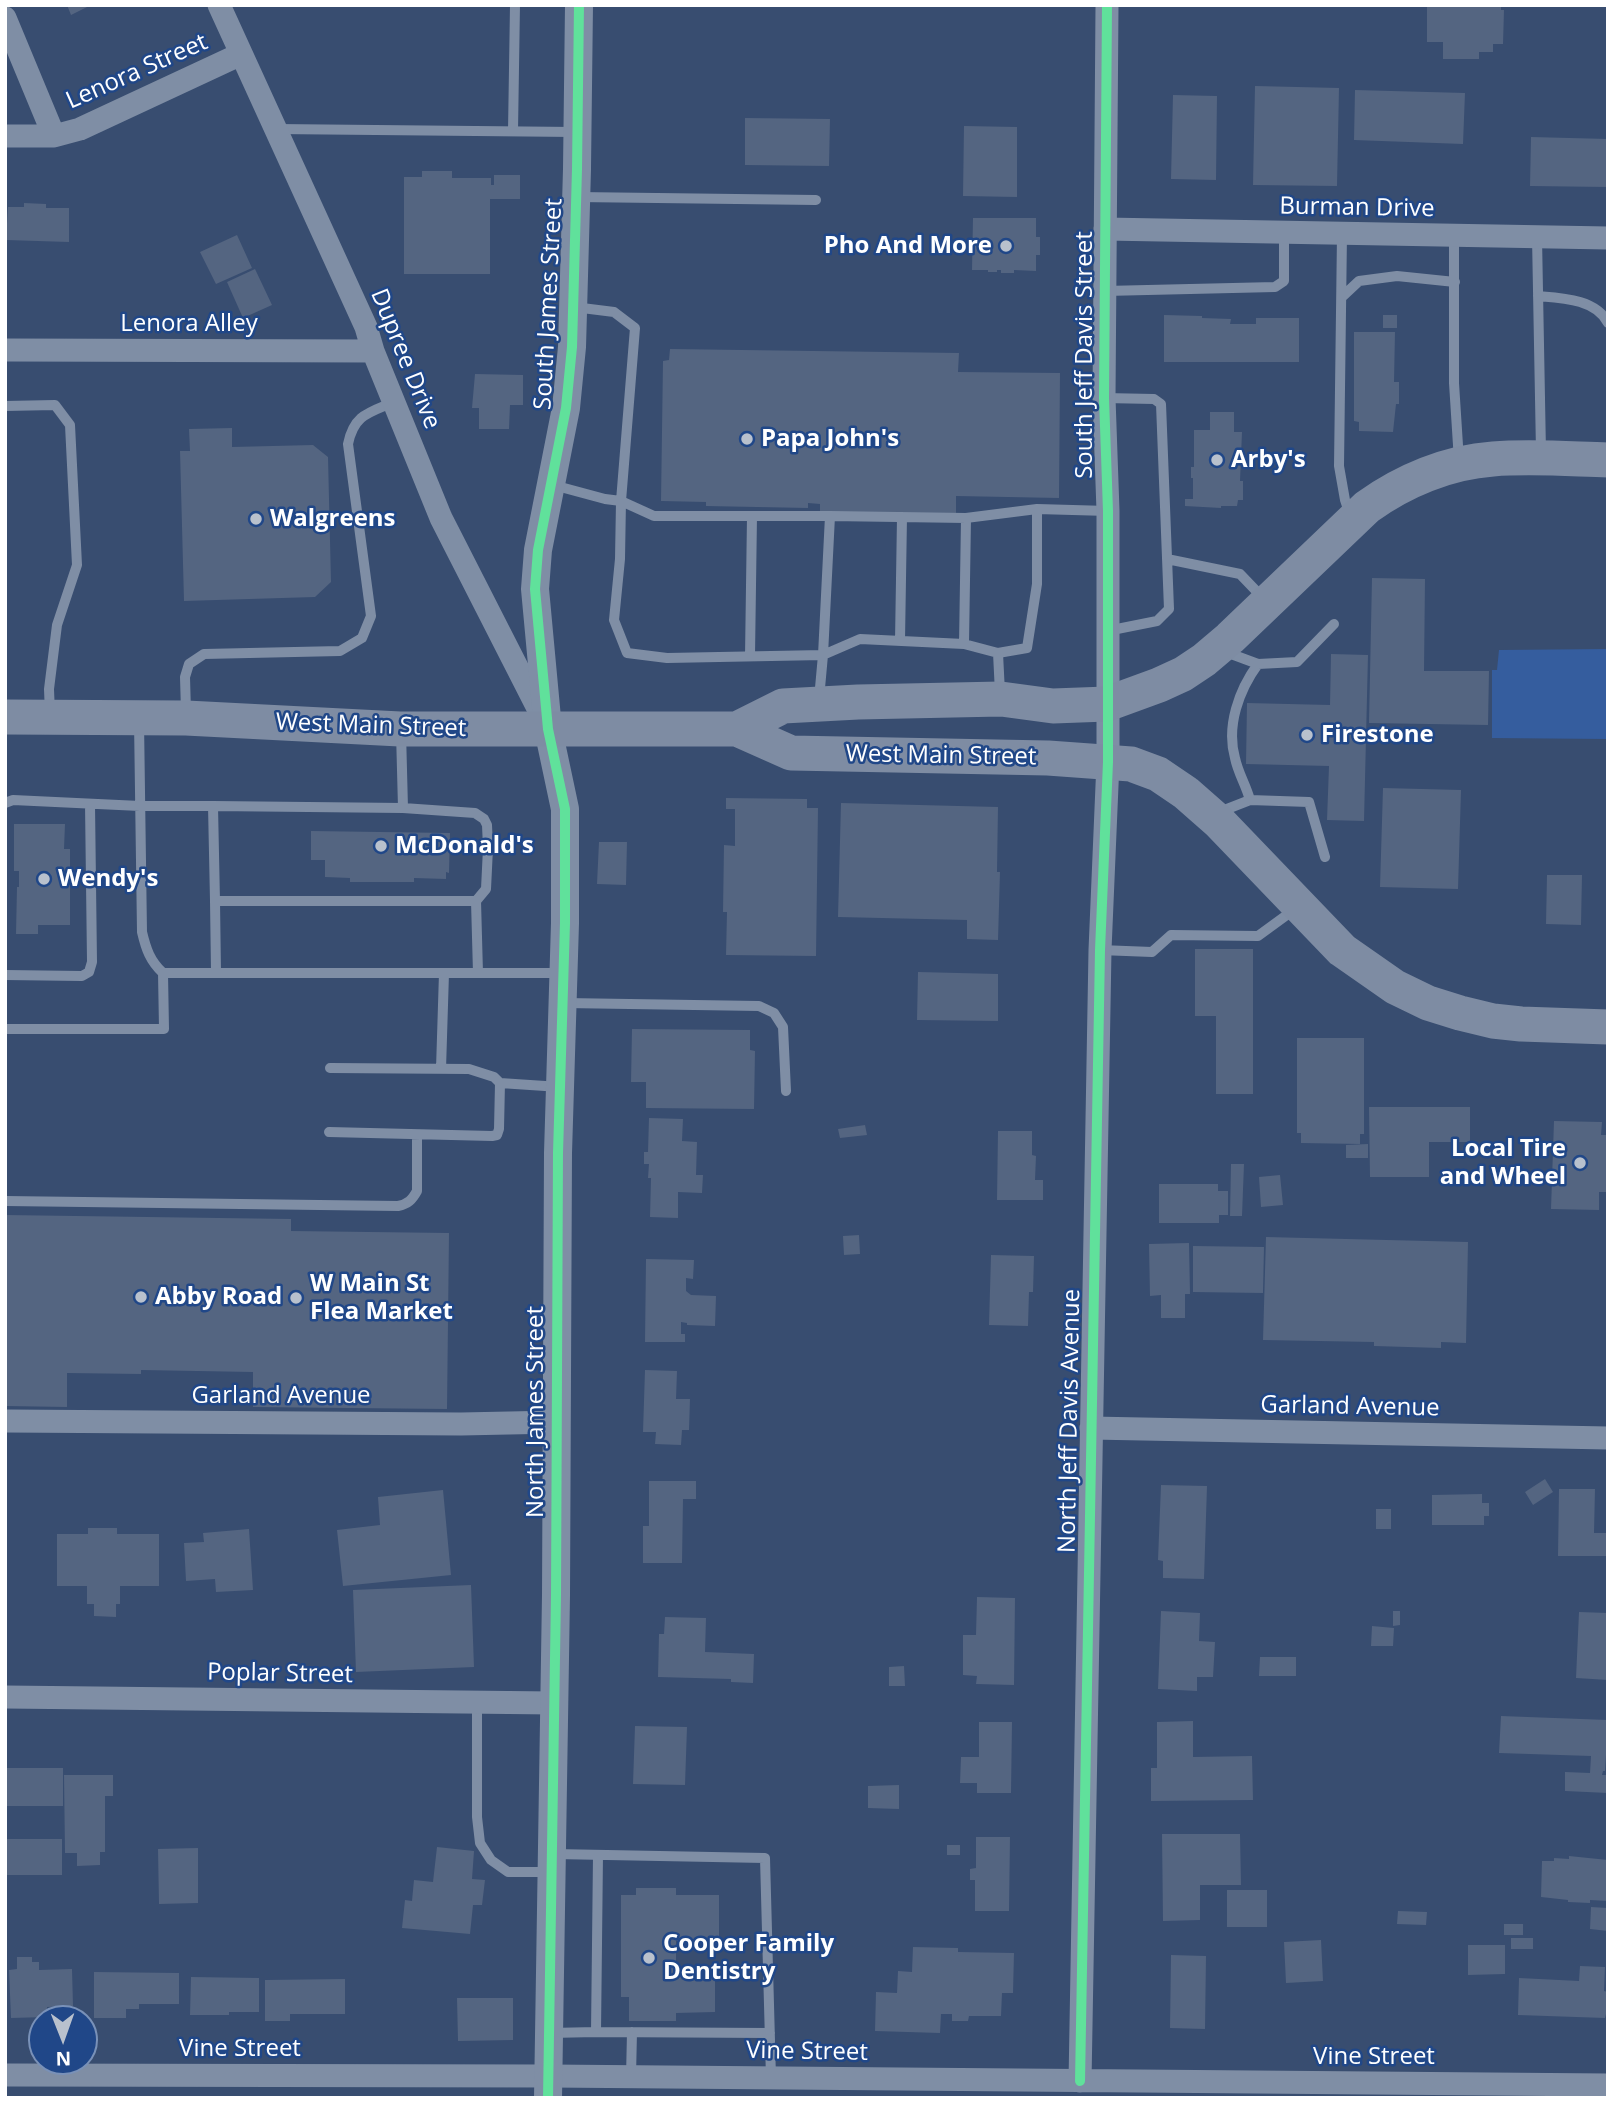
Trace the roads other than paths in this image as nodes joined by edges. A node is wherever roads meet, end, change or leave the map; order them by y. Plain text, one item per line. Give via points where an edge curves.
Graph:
1 (219, 5) edge
2 (515, 5) edge
3 (579, 5) edge
4 (1107, 5) edge
5 (5, 18) edge
6 (241, 54) junction
7 (275, 129) junction
8 (513, 131) junction
9 (578, 132) junction
10 (5, 135) edge
11 (54, 136) junction
12 (577, 197) junction
13 (816, 200) dead end
14 (1105, 229) junction
15 (1284, 233) junction
16 (1342, 234) junction
17 (1454, 236) junction
18 (1537, 237) junction
19 (1608, 239) edge
20 (1455, 282) junction
21 (1105, 290) junction
22 (1343, 296) junction
23 (1538, 296) junction
24 (574, 307) junction
25 (1608, 323) edge
26 (5, 350) edge
27 (373, 351) junction
28 (1104, 398) junction
29 (394, 402) junction
30 (5, 406) edge
31 (1541, 459) junction
32 (1608, 460) edge
33 (1459, 464) junction
34 (550, 485) junction
35 (621, 501) junction
36 (1037, 509) junction
37 (1108, 511) junction
38 (752, 516) junction
39 (830, 516) junction
40 (902, 517) junction
41 (966, 518) junction
42 (1353, 520) junction
43 (1167, 559) junction
44 (1267, 603) junction
45 (1334, 624) dead end
46 (1107, 631) junction
47 (900, 641) junction
48 (964, 644) junction
49 (1217, 649) junction
50 (998, 653) junction
51 (823, 655) junction
52 (750, 656) junction
53 (1258, 664) junction
54 (1001, 699) junction
55 (818, 704) junction
56 (1107, 704) junction
57 (5, 717) edge
58 (50, 717) junction
59 (139, 718) junction
60 (186, 718) junction
61 (400, 729) junction
62 (548, 729) junction
63 (737, 729) junction
64 (1108, 762) junction
65 (1250, 800) junction
66 (5, 803) edge
67 (90, 804) junction
68 (140, 806) junction
69 (212, 806) junction
70 (403, 808) junction
71 (1216, 818) junction
72 (1325, 857) dead end
73 (215, 901) junction
74 (476, 901) junction
75 (1299, 906) junction
76 (1100, 950) junction
77 (163, 972) junction
78 (216, 972) junction
79 (444, 973) junction
80 (478, 973) junction
81 (564, 973) junction
82 (5, 975) edge
83 (562, 1003) junction
84 (1608, 1027) edge
85 (5, 1029) edge
86 (330, 1068) dead end
87 (441, 1069) junction
88 (500, 1083) junction
89 (560, 1087) junction
90 (786, 1091) dead end
91 (329, 1132) dead end
92 (417, 1135) junction
93 (5, 1200) edge
94 (5, 1421) edge
95 (557, 1422) junction
96 (1091, 1428) junction
97 (1608, 1438) edge
98 (5, 1697) edge
99 (477, 1703) junction
100 (554, 1703) junction
101 (598, 1855) junction
102 (552, 1863) junction
103 (596, 2032) junction
104 (632, 2032) junction
105 (549, 2033) junction
106 (770, 2034) junction
107 (5, 2075) edge
108 (631, 2077) junction
109 (771, 2078) junction
110 (1080, 2081) junction
111 (1608, 2085) edge
112 (548, 2087) edge

1 - 6 street, Dupree Drive
2 - 8 lane
3 - 9 street, South James Street
4 - 14 street, South Jeff Davis Street
5 - 11 street, Lenora Street
6 - 7 street, Dupree Drive
6 - 11 street, Lenora Street via 79,129
7 - 8 lane
7 - 27 street, Dupree Drive
8 - 9 lane
9 - 12 street, South James Street
10 - 11 street, Lenora Street
12 - 13 lane
12 - 24 street, South James Street
14 - 15 street, Burman Drive
14 - 21 street, South Jeff Davis Street
15 - 16 street, Burman Drive
15 - 21 lane via 1284,281 1275,287
16 - 17 street, Burman Drive
16 - 22 lane
17 - 18 street, Burman Drive
17 - 20 lane
18 - 19 street, Burman Drive
18 - 23 lane
20 - 22 lane via 1398,276 1359,281
20 - 33 lane
21 - 28 street, South Jeff Davis Street
22 - 42 lane via 1339,467
23 - 25 lane via 1574,300 1593,308
23 - 31 lane
24 - 34 street, South James Street via 566,408
24 - 35 lane via 614,312 635,328
26 - 27 street, Lenora Alley
27 - 29 street, Dupree Drive
28 - 37 street, South Jeff Davis Street
28 - 43 lane via 1154,399 1161,404
29 - 60 lane via 361,416 351,429 348,444 370,616 362,638 340,651 204,654 189,664 185,677
29 - 62 street, Dupree Drive via 441,518
30 - 58 lane via 55,405 70,425 77,565 57,625
31 - 32 main road, West Main Street
31 - 33 main road, West Main Street
33 - 42 main road, West Main Street via 1392,489
34 - 35 lane
34 - 62 street, South James Street via 535,589
35 - 38 lane via 654,516
35 - 52 lane via 614,620 627,653 667,658
36 - 37 lane
36 - 41 lane
36 - 50 lane via 1037,584 1027,648
37 - 46 street, South Jeff Davis Street
38 - 39 lane
38 - 52 lane
39 - 40 lane
39 - 51 lane
40 - 41 lane
40 - 47 lane
41 - 48 lane
42 - 44 main road, West Main Street
43 - 44 lane via 1240,574
43 - 46 lane via 1169,609 1157,621
44 - 49 main road, West Main Street
45 - 53 lane via 1297,662
46 - 56 street, South Jeff Davis Street
47 - 48 lane
47 - 51 lane via 860,639
48 - 50 lane
49 - 53 lane
49 - 56 main road, West Main Street via 1183,674
50 - 54 lane
51 - 52 lane
51 - 55 lane
53 - 65 lane via 1233,717 1233,754
54 - 55 main road, West Main Street
54 - 56 main road, West Main Street via 1053,706
55 - 63 main road, West Main Street via 783,706
56 - 64 street, South Jeff Davis Street
57 - 58 main road, West Main Street
58 - 59 main road, West Main Street
59 - 60 main road, West Main Street
59 - 68 lane
60 - 61 main road, West Main Street
61 - 62 main road, West Main Street
61 - 70 lane
62 - 63 main road, West Main Street
62 - 81 street, North James Street via 565,809
63 - 64 main road, West Main Street via 791,753
64 - 71 main road, West Main Street via 1158,774
64 - 76 street, North Jeff Davis Avenue
65 - 71 lane
65 - 72 lane via 1309,802
66 - 67 lane
67 - 68 lane
67 - 82 lane via 89,972 82,976
68 - 69 lane
68 - 77 lane via 142,932 152,962
69 - 70 lane
69 - 73 lane
70 - 74 lane via 475,813 484,819 486,889
71 - 75 main road, West Main Street
73 - 74 lane
73 - 78 lane
74 - 80 lane
75 - 76 lane via 1258,936 1171,936 1152,952
75 - 84 main road, West Main Street via 1342,950 1395,987 1428,1003 1493,1021
76 - 96 street, North Jeff Davis Avenue
77 - 78 lane
77 - 85 lane via 164,1029
78 - 79 lane
79 - 80 lane
79 - 87 lane
80 - 81 lane
81 - 83 street, North James Street
83 - 89 street, North James Street
83 - 90 lane via 759,1006 774,1013 783,1027
86 - 87 lane
87 - 88 lane via 468,1069
88 - 89 lane
88 - 92 lane via 496,1135
89 - 95 street, North James Street
91 - 92 lane
92 - 93 lane via 417,1191 407,1204 398,1206
94 - 95 street, Garland Avenue
95 - 100 street, North James Street
96 - 97 street, Garland Avenue
96 - 110 street, North Jeff Davis Avenue
98 - 99 street, Poplar Street
99 - 100 street, Poplar Street
99 - 102 lane via 480,1843 491,1860 508,1872
100 - 102 street, North James Street
101 - 102 lane
101 - 103 lane
101 - 106 lane via 765,1858
102 - 105 street, North James Street
103 - 104 lane
103 - 105 lane
104 - 106 lane
104 - 108 lane
105 - 112 street, North James Street
106 - 109 lane
107 - 112 street, Vine Street
108 - 109 street, Vine Street
108 - 112 street, Vine Street
109 - 110 street, Vine Street
110 - 111 street, Vine Street

